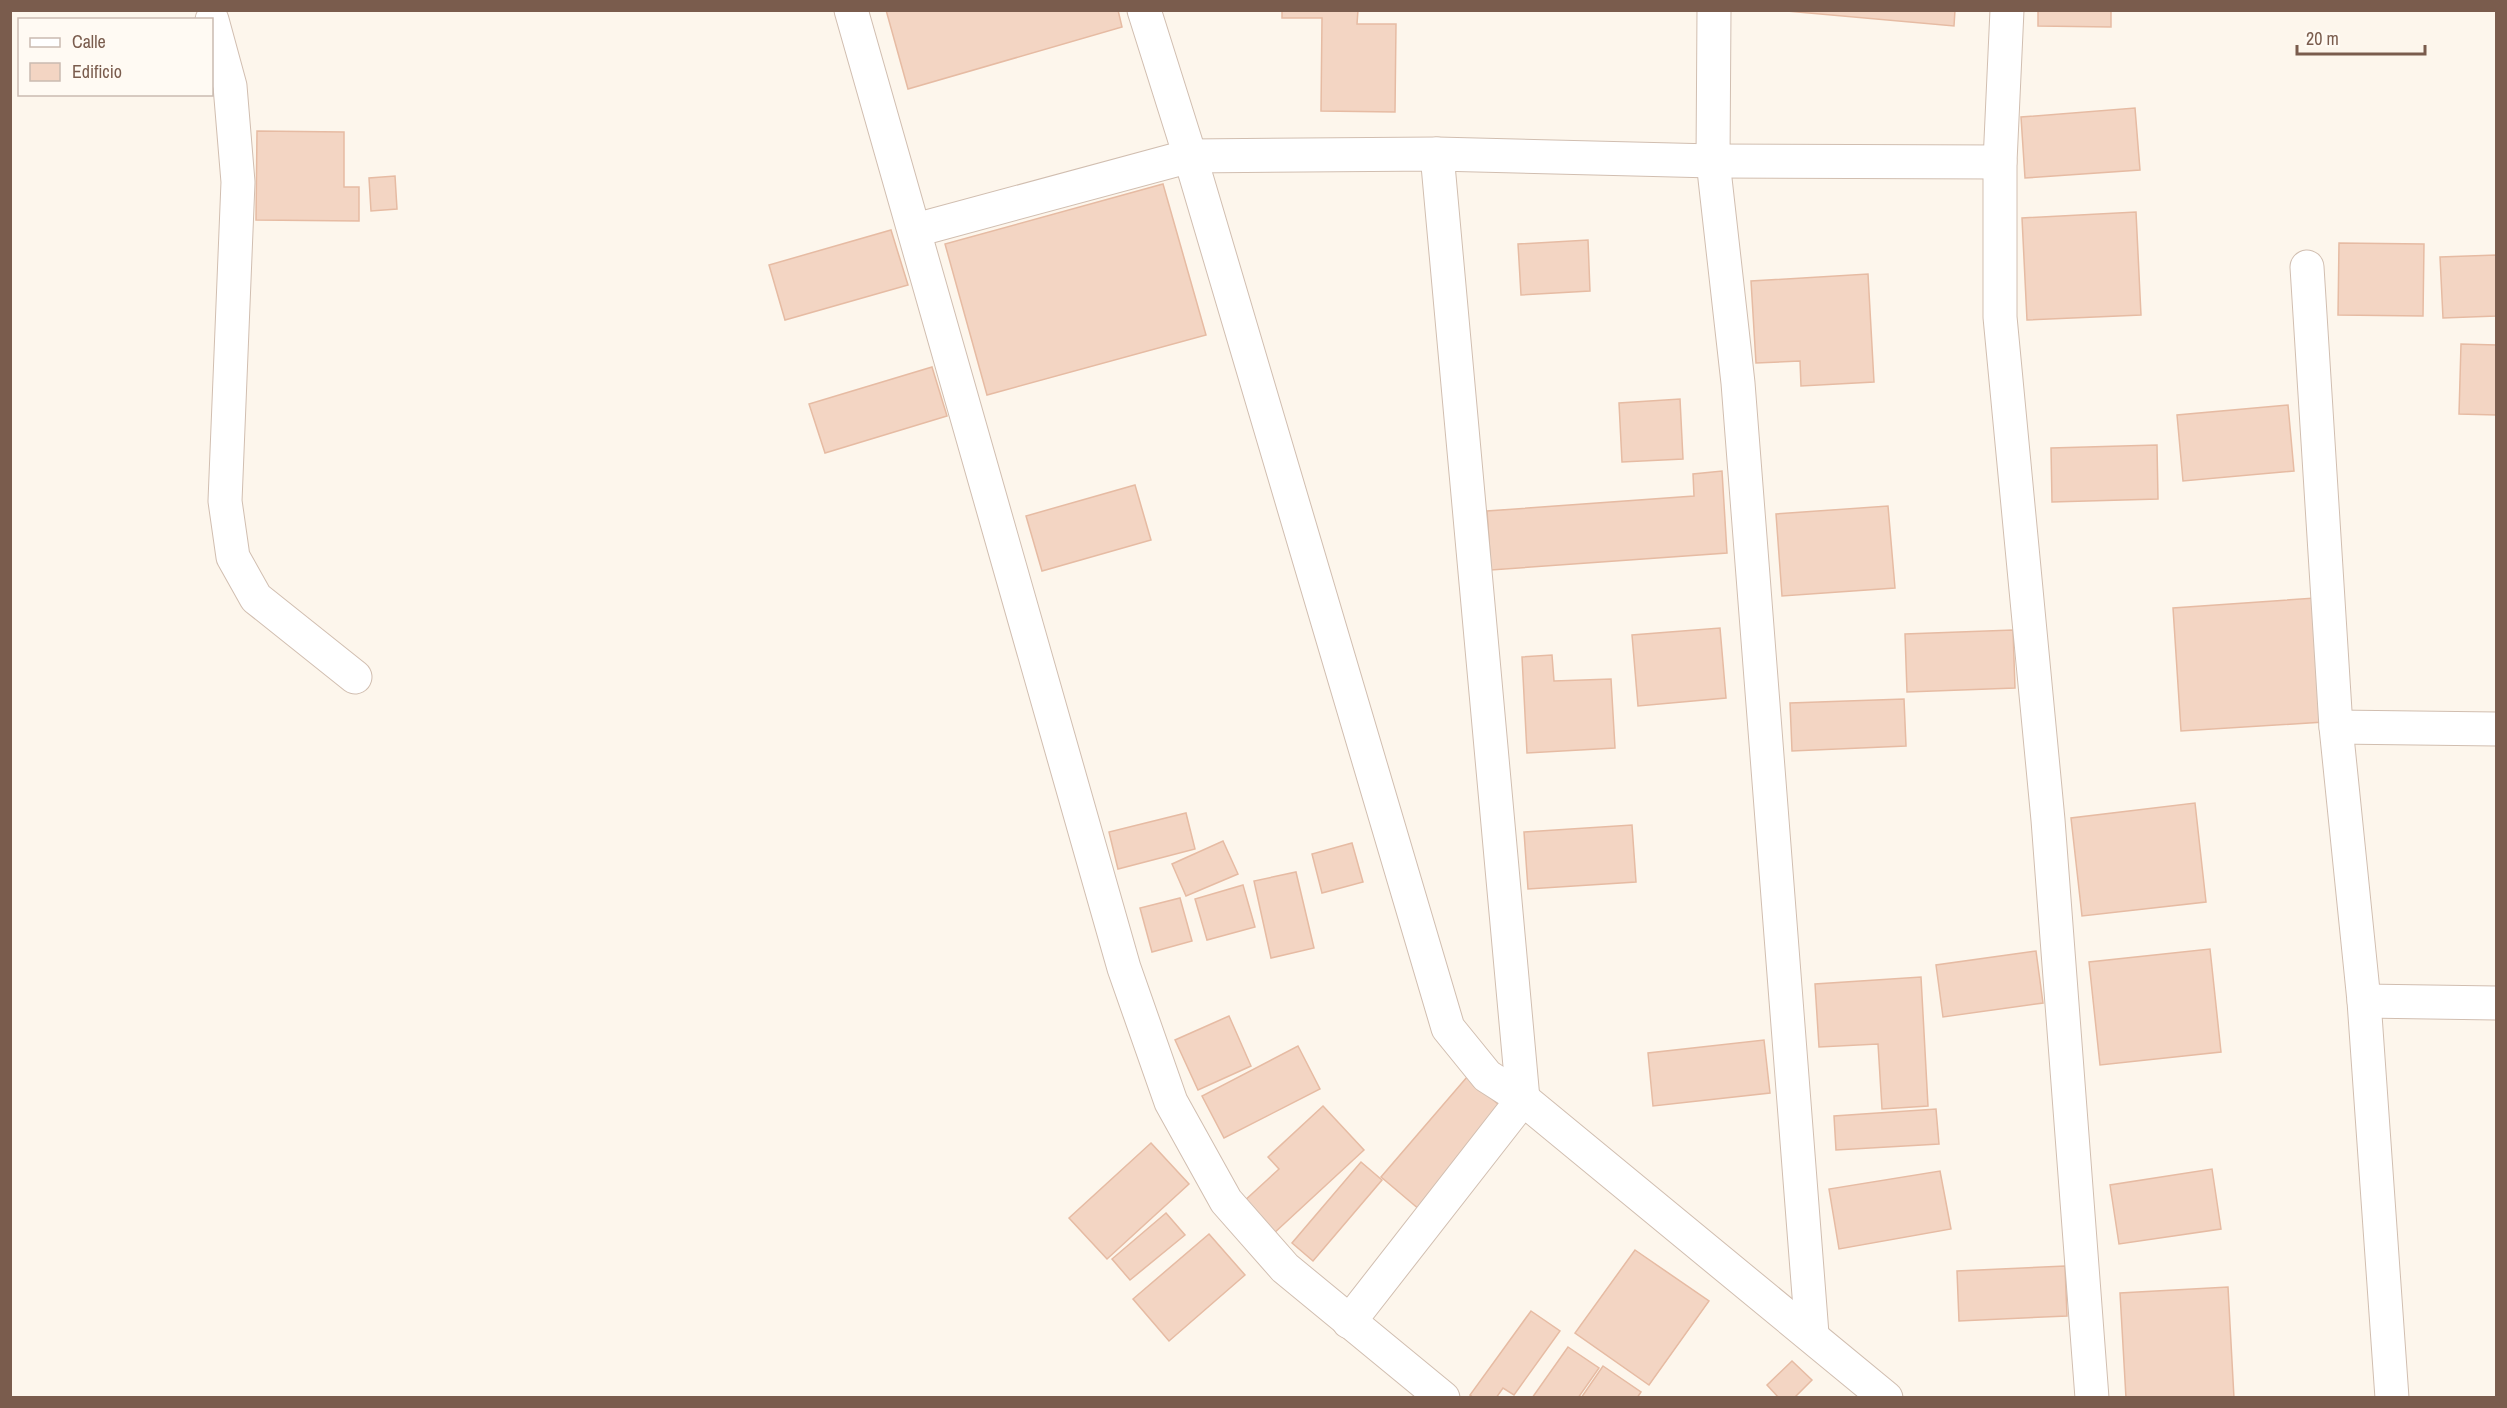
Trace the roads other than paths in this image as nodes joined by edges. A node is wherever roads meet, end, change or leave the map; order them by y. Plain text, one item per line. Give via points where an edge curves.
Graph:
1 (851, 10) edge
2 (1144, 10) edge
3 (1714, 10) edge
4 (2007, 10) edge
5 (213, 27) edge
6 (1437, 154) junction
7 (1190, 156) junction
8 (1713, 161) junction
9 (2000, 162) junction
10 (916, 230) junction
11 (2307, 267) dead end
12 (355, 677) dead end
13 (2336, 727) junction
14 (2496, 729) edge
15 (2364, 1001) junction
16 (2496, 1003) edge
17 (1523, 1099) junction
18 (1349, 1322) junction
19 (1812, 1334) junction
20 (1443, 1398) edge
21 (1886, 1398) edge
22 (2092, 1398) edge
23 (2392, 1398) edge

1 - 10 street
2 - 7 street
3 - 8 street
4 - 9 street
5 - 12 street via 230,86 238,182 225,501 233,557 256,598
6 - 7 street
6 - 8 street
6 - 17 street
7 - 10 street
7 - 17 street via 1448,1028 1487,1076
8 - 9 street
8 - 19 street via 1738,383
9 - 22 street via 2000,317 2048,820
10 - 18 street via 1124,968 1171,1102 1226,1201 1285,1268
11 - 13 street
13 - 14 street
13 - 15 street
15 - 16 street
15 - 23 street
17 - 18 street
17 - 19 street
18 - 20 street
19 - 21 street

